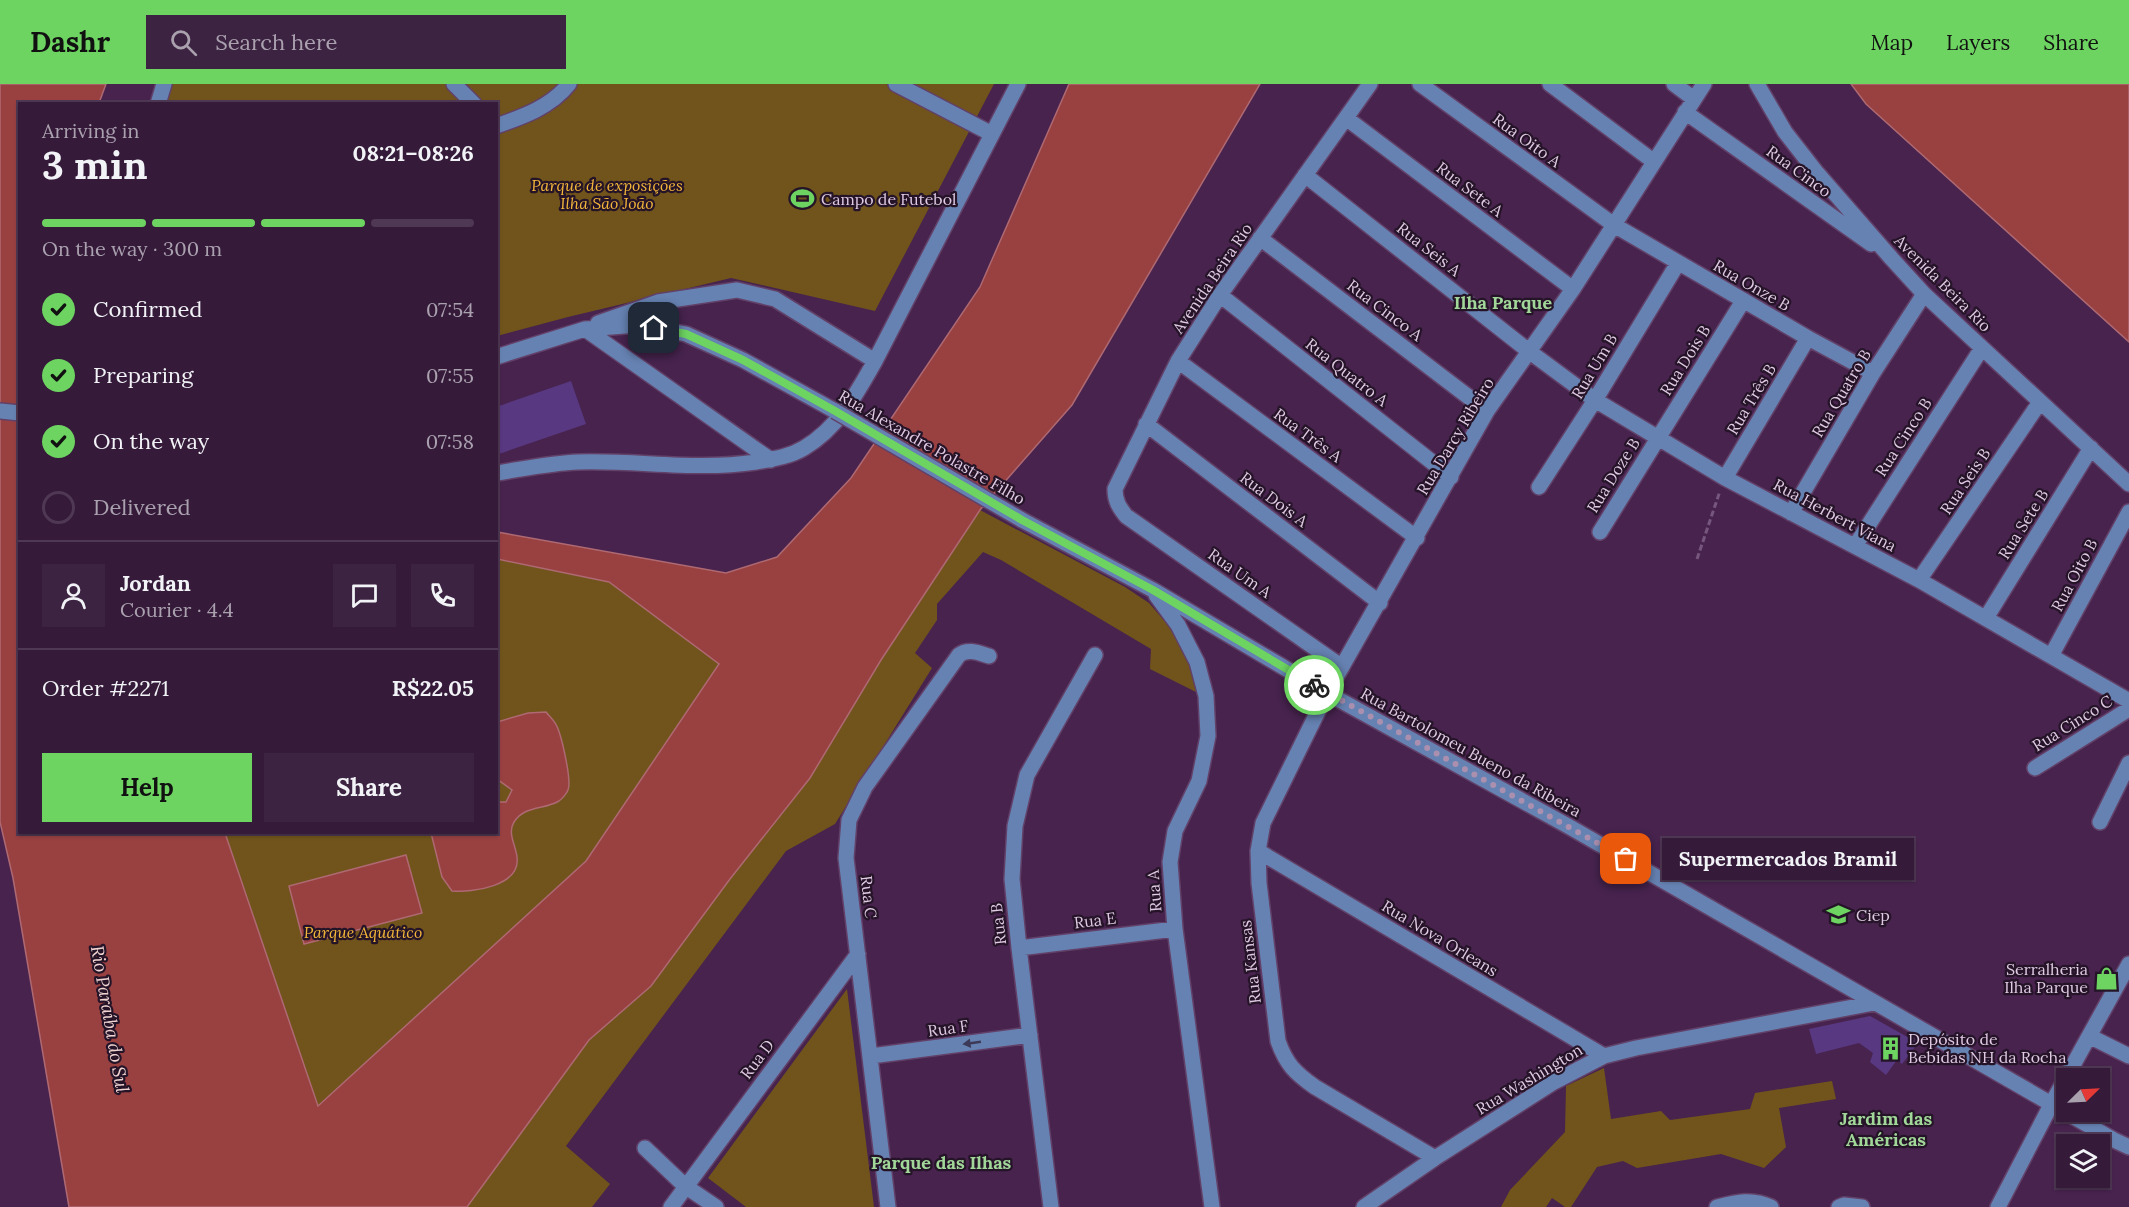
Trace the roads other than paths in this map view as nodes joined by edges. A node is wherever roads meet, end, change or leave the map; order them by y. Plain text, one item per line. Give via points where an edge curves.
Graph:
1 (164, 84) edge
2 (453, 84) edge
3 (568, 84) edge
4 (896, 84) edge
5 (1018, 84) edge
6 (1370, 84) edge
7 (1420, 84) edge
8 (1550, 84) edge
9 (1674, 84) edge
10 (1704, 84) edge
11 (1757, 84) edge
12 (159, 102) edge
13 (472, 102) edge
14 (1690, 105) junction
15 (1346, 117) junction
16 (498, 125) edge
17 (992, 134) junction
18 (1653, 161) junction
19 (1305, 175) junction
20 (1614, 225) junction
21 (1260, 238) junction
22 (1892, 259) junction
23 (1678, 263) junction
24 (1573, 289) junction
25 (1924, 294) junction
26 (1220, 295) junction
27 (1743, 301) junction
28 (585, 329) junction
29 (1808, 338) junction
30 (1982, 348) junction
31 (1530, 352) junction
32 (498, 356) edge
33 (875, 361) junction
34 (1178, 362) junction
35 (1874, 373) junction
36 (1595, 400) junction
37 (2040, 402) junction
38 (0, 411) edge
39 (1487, 411) junction
40 (18, 413) edge
41 (1146, 424) junction
42 (1658, 438) junction
43 (2091, 448) junction
44 (771, 460) junction
45 (498, 473) edge
46 (1451, 477) junction
47 (1725, 478) junction
48 (2129, 484) edge
49 (1539, 487) dead end
50 (1119, 507) joint
51 (1791, 513) junction
52 (2129, 513) edge
53 (1600, 532) dead end
54 (1417, 538) junction
55 (1855, 546) junction
56 (1919, 580) junction
57 (1153, 590) junction
58 (1380, 603) junction
59 (1986, 618) junction
60 (1095, 655) dead end
61 (989, 656) dead end
62 (2051, 656) junction
63 (1342, 667) junction
64 (1327, 693) junction
65 (2127, 698) edge
66 (2129, 763) edge
67 (2035, 768) dead end
68 (2100, 822) dead end
69 (1258, 851) junction
70 (1175, 929) junction
71 (1019, 948) junction
72 (858, 954) junction
73 (2127, 971) edge
74 (1874, 1003) junction
75 (1030, 1035) junction
76 (2089, 1036) junction
77 (871, 1056) junction
78 (1605, 1056) junction
79 (2129, 1056) edge
80 (2052, 1103) junction
81 (2129, 1147) edge
82 (645, 1148) dead end
83 (1435, 1158) junction
84 (685, 1185) junction
85 (671, 1207) edge
86 (716, 1207) edge
87 (888, 1207) edge
88 (1051, 1207) edge
89 (1212, 1207) edge
90 (1364, 1207) edge
91 (1717, 1207) edge
92 (1771, 1207) edge
93 (1839, 1207) edge
94 (1862, 1207) edge
95 (1998, 1207) edge

1 - 12 street
2 - 13 street
3 - 16 street via 530,114
4 - 17 street
5 - 17 street
6 - 15 street, Avenida Beira Rio
7 - 20 street, Rua Oito A
8 - 18 street
9 - 14 street, Rua Cinco
10 - 14 street, Rua Darcy Ribeiro
11 - 22 street, Avenida Beira Rio via 1785,132
14 - 18 street, Rua Darcy Ribeiro
14 - 22 street, Rua Cinco
15 - 19 street, Avenida Beira Rio
15 - 24 street, Rua Sete A
17 - 33 street
18 - 20 street, Rua Darcy Ribeiro
19 - 21 street, Avenida Beira Rio
19 - 31 street, Rua Seis A
20 - 23 street, Rua Onze B
20 - 24 street, Rua Darcy Ribeiro
21 - 26 street, Avenida Beira Rio
21 - 39 street, Rua Cinco A
22 - 25 street, Avenida Beira Rio
23 - 27 street, Rua Onze B
23 - 36 street, Rua Um B
24 - 31 street, Rua Darcy Ribeiro
25 - 30 street, Avenida Beira Rio
25 - 35 street, Rua Quatro B
26 - 34 street, Avenida Beira Rio
26 - 46 street, Rua Quatro A
27 - 29 street, Rua Onze B
27 - 42 street, Rua Dois B
28 - 32 street, Rua Alexandre Polastre Filho
28 - 33 street via 658,302 737,290 775,298
28 - 44 street
28 - 57 street, Rua Alexandre Polastre Filho, bridge via 638,325 686,334 743,360 1022,520
29 - 35 street, Rua Onze B
29 - 47 street, Rua Três B
30 - 37 street, Avenida Beira Rio
30 - 55 street, Rua Cinco B
31 - 36 street, Rua Herbert Viana
31 - 39 street, Rua Darcy Ribeiro
33 - 44 street via 854,398 827,432 804,448
34 - 41 street, Avenida Beira Rio
34 - 54 street, Rua Três A
35 - 51 street, Rua Quatro B
36 - 42 street, Rua Herbert Viana
36 - 49 street, Rua Um B
37 - 43 street, Avenida Beira Rio
37 - 56 street, Rua Seis B
38 - 40 street
39 - 46 street, Rua Darcy Ribeiro
41 - 50 street, Avenida Beira Rio via 1115,489
41 - 58 street, Rua Dois A
42 - 47 street, Rua Herbert Viana
42 - 53 street, Rua Doze B
43 - 48 street, Avenida Beira Rio
43 - 59 street, Rua Sete B
44 - 45 street via 699,466 578,462
46 - 54 street, Rua Darcy Ribeiro
47 - 51 street, Rua Herbert Viana
50 - 63 street, Rua Um A via 1126,516
51 - 55 street, Rua Herbert Viana
52 - 62 street, Rua Oito B
54 - 58 street, Rua Darcy Ribeiro
55 - 56 street, Rua Herbert Viana
56 - 59 street, Rua Herbert Viana
57 - 64 street, Rua Alexandre Polastre Filho
57 - 70 street, Rua A via 1178,625 1197,662 1206,696 1208,736 1199,781 1175,831 1170,862
58 - 63 street, Rua Darcy Ribeiro
59 - 62 street, Rua Herbert Viana
60 - 71 street, Rua B via 1027,775 1015,826 1012,879
61 - 72 street, Rua C via 970,651 959,655 865,787 849,820 846,858
62 - 65 street, Rua Herbert Viana
63 - 64 street, Rua Darcy Ribeiro
64 - 69 street, Rua Kansas via 1263,823
64 - 74 street, Rua Bartolomeu Bueno da Ribeira via 1568,825
65 - 67 street, Rua Cinco C
66 - 68 street
69 - 78 street, Rua Nova Orleans
69 - 83 street, Rua Kansas via 1278,1041 1284,1059 1296,1074 1315,1087
70 - 71 street, Rua E
70 - 89 street, Rua A
71 - 75 street, Rua B
72 - 77 street, Rua C
72 - 84 street, Rua D
73 - 76 street
74 - 78 street, Rua Washington
74 - 80 street, Rua Bartolomeu Bueno da Ribeira
75 -> 77 street, Rua F
75 - 88 street, Rua B
76 - 79 street
76 - 80 street
77 - 87 street, Rua C
78 - 83 street, Rua Washington via 1554,1082
80 - 81 street, Rua Bartolomeu Bueno da Ribeira
80 - 95 street
82 - 84 street
83 - 90 street, Rua Washington
84 - 85 street, Rua D
84 - 86 street
91 - 92 street via 1742,1201
93 - 94 street

